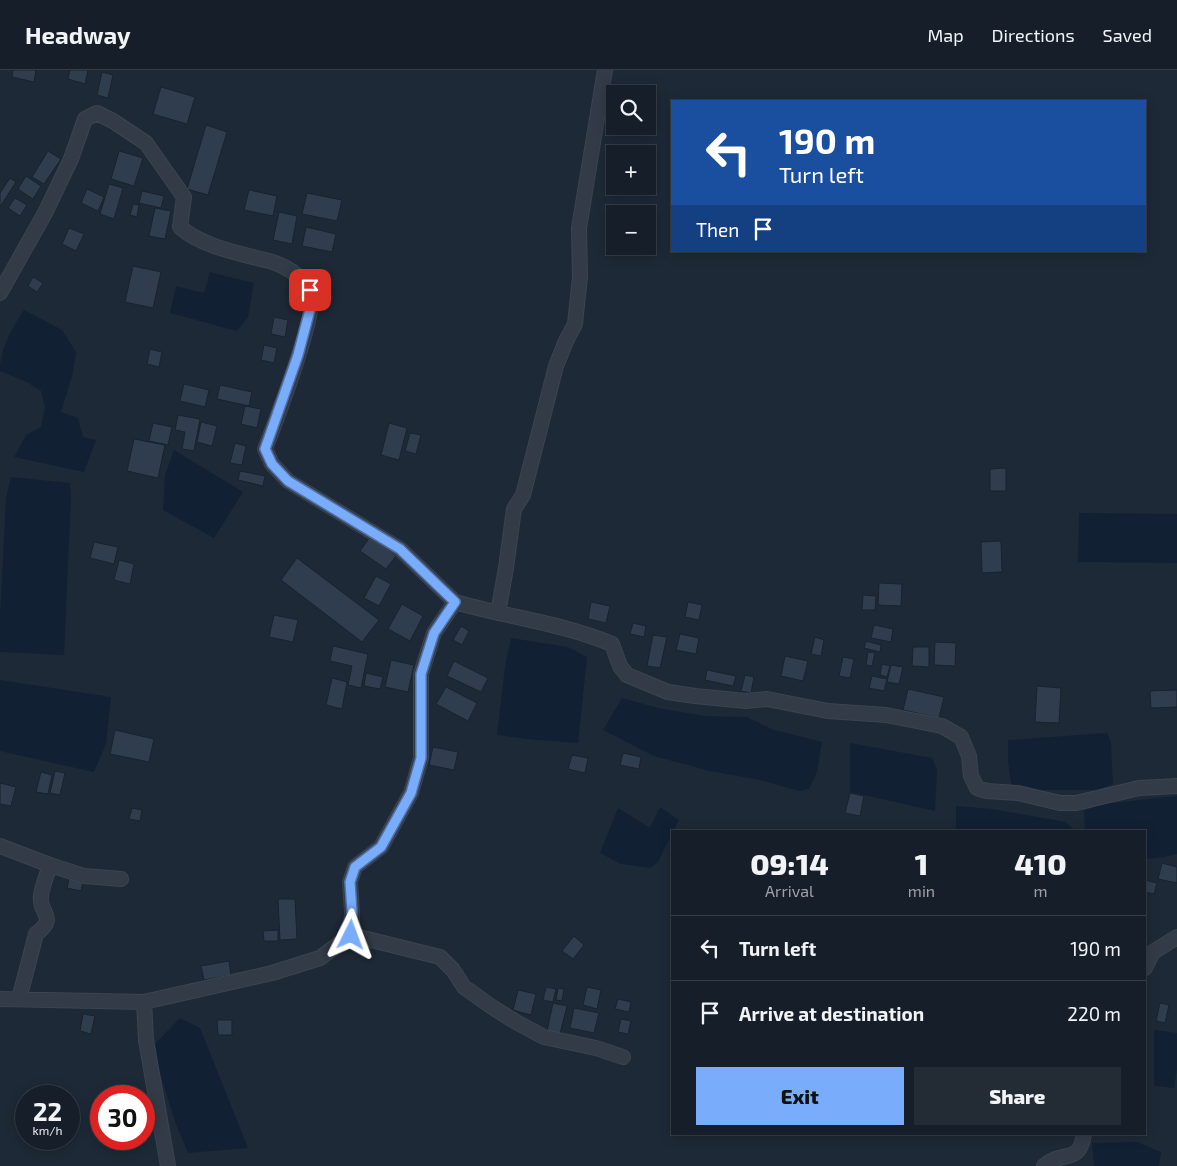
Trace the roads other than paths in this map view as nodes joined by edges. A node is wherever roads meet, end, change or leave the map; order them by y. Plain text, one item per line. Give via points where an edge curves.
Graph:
1 (605, 70) edge
2 (0, 293) edge
3 (455, 602) junction
4 (498, 612) junction
5 (1177, 786) edge
6 (0, 846) edge
7 (50, 865) junction
8 (121, 879) dead end
9 (351, 935) junction
10 (1177, 937) edge
11 (1146, 966) edge
12 (0, 999) edge
13 (19, 999) junction
14 (144, 1002) junction
15 (623, 1057) dead end
16 (1084, 1135) edge
17 (168, 1166) edge
18 (1044, 1166) edge

1 - 4 street via 579,228 580,277 575,324 556,366 523,495 514,509
2 - 3 street via 45,213 71,159 85,119 97,113 146,143 184,197 180,226 190,236 234,252 277,262 298,276 310,290 312,302 298,355 265,449 272,464 288,481 400,549
3 - 4 street
3 - 9 street via 434,633 421,674 421,758 411,793 386,840 355,867 350,882
4 - 5 street via 594,636 612,644 627,675 668,692 767,699 828,711 886,715 942,726 961,737 969,756 971,776 977,788 987,791 1076,803 1138,788
6 - 7 street
7 - 8 street via 84,876
7 - 13 street via 40,898 47,918 44,928 36,934
9 - 14 street via 320,958 272,973
9 - 15 street via 440,957 464,987 516,1022 544,1037
10 - 11 street via 1153,952
12 - 13 street
13 - 14 street
14 - 17 street via 146,1040
16 - 18 street via 1081,1152 1076,1158 1048,1162

